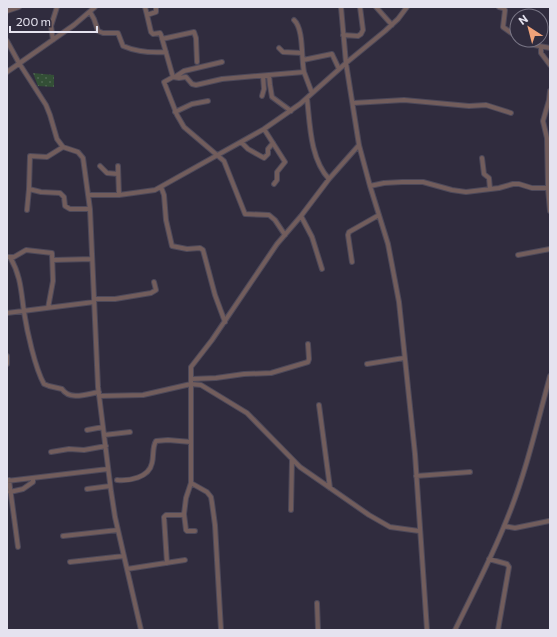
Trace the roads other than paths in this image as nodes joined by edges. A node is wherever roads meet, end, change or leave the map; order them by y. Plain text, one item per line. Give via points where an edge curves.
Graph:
1 (19, 7) edge
2 (57, 7) edge
3 (95, 7) edge
4 (145, 7) edge
5 (156, 7) edge
6 (341, 7) edge
7 (360, 7) edge
8 (376, 7) edge
9 (407, 7) edge
10 (499, 7) edge
11 (7, 11) edge
12 (90, 12) junction
13 (148, 15) junction
14 (294, 20) dead end
15 (392, 25) junction
16 (509, 31) edge
17 (343, 35) junction
18 (162, 39) junction
19 (53, 40) junction
20 (7, 42) edge
21 (279, 48) dead end
22 (541, 48) edge
23 (166, 52) junction
24 (302, 53) junction
25 (303, 60) junction
26 (197, 62) dead end
27 (222, 62) dead end
28 (19, 63) junction
29 (346, 63) junction
30 (550, 65) edge
31 (339, 69) junction
32 (7, 72) edge
33 (304, 72) junction
34 (269, 75) junction
35 (263, 76) junction
36 (174, 77) junction
37 (550, 91) edge
38 (312, 93) junction
39 (262, 96) dead end
40 (307, 98) junction
41 (208, 101) dead end
42 (353, 103) junction
43 (291, 111) junction
44 (175, 112) junction
45 (511, 113) dead end
46 (264, 129) junction
47 (549, 138) edge
48 (241, 142) junction
49 (273, 143) junction
50 (359, 145) junction
51 (63, 146) junction
52 (217, 156) junction
53 (482, 158) dead end
54 (549, 164) edge
55 (100, 166) dead end
56 (118, 166) dead end
57 (118, 174) junction
58 (329, 179) junction
59 (274, 184) dead end
60 (370, 186) junction
61 (160, 187) junction
62 (548, 188) junction
63 (29, 189) junction
64 (490, 189) junction
65 (88, 195) junction
66 (119, 195) junction
67 (90, 209) junction
68 (27, 210) dead end
69 (550, 211) edge
70 (380, 215) junction
71 (301, 216) junction
72 (284, 235) junction
73 (550, 249) edge
74 (518, 255) dead end
75 (8, 257) edge
76 (92, 259) junction
77 (53, 260) junction
78 (352, 262) dead end
79 (322, 269) dead end
80 (154, 282) dead end
81 (94, 301) junction
82 (48, 308) junction
83 (24, 311) junction
84 (7, 313) edge
85 (224, 322) junction
86 (308, 344) dead end
87 (7, 356) edge
88 (404, 358) junction
89 (7, 364) edge
90 (367, 364) dead end
91 (550, 376) edge
92 (191, 382) junction
93 (99, 394) junction
94 (319, 405) dead end
95 (103, 427) junction
96 (87, 430) dead end
97 (130, 432) dead end
98 (104, 434) junction
99 (191, 442) junction
100 (106, 446) junction
101 (51, 452) dead end
102 (292, 460) junction
103 (108, 469) junction
104 (470, 472) dead end
105 (416, 476) junction
106 (33, 478) junction
107 (117, 480) dead end
108 (8, 481) edge
109 (191, 483) junction
110 (110, 486) junction
111 (330, 488) junction
112 (87, 489) dead end
113 (10, 492) junction
114 (291, 510) dead end
115 (184, 514) junction
116 (549, 521) edge
117 (504, 526) junction
118 (118, 530) junction
119 (195, 531) dead end
120 (419, 532) junction
121 (63, 536) dead end
122 (18, 547) dead end
123 (124, 556) junction
124 (489, 559) junction
125 (185, 560) dead end
126 (70, 562) dead end
127 (167, 563) junction
128 (127, 569) junction
129 (317, 603) dead end
130 (141, 630) edge
131 (221, 630) edge
132 (318, 630) edge
133 (427, 630) edge
134 (455, 630) edge
135 (498, 630) edge

1 - 11 street
2 - 19 street via 51,26
3 - 12 street
4 - 13 street
5 - 13 street via 156,12
6 - 17 street
7 - 17 street via 363,30 361,34
8 - 15 street
9 - 15 street
10 - 16 street via 505,10 503,27
12 - 19 street
12 - 23 street via 98,31 118,33 123,46 150,53
13 - 18 street via 151,32 160,33
14 - 24 street via 300,30
15 - 29 street
17 - 29 street
18 - 23 street
18 - 26 street via 194,32
19 - 28 street
20 - 28 street
21 - 24 street via 282,52
22 - 30 street via 541,53
23 - 36 street
24 - 25 street
25 - 31 street via 332,54
25 - 33 street
27 - 36 street via 184,71
28 - 32 street
28 - 51 street via 46,104 57,139
29 - 31 street
29 - 42 street
31 - 38 street
33 - 34 street
33 - 38 street
34 - 35 street
34 - 43 street via 272,97
35 - 36 street via 222,79 196,85 186,77
35 - 39 street
36 - 44 street via 164,82
37 - 47 street via 543,121
38 - 40 street
40 - 43 street
40 - 58 street via 314,151
41 - 44 street via 192,104
42 - 45 street via 404,100 469,106 486,105
42 - 50 street
43 - 46 street
44 - 52 street via 187,130
46 - 48 street
46 - 49 street
47 - 54 street
48 - 49 street via 264,158
48 - 52 street
49 - 59 street via 286,162 277,172
50 - 58 street
50 - 60 street
51 - 63 street via 47,157 30,156
51 - 65 street via 82,155
52 - 61 street
52 - 72 street via 224,161 245,214 270,215
53 - 64 street via 484,174 489,178
54 - 62 street
55 - 57 street via 107,173
56 - 57 street
57 - 66 street
58 - 71 street
60 - 64 street via 423,182 466,192
60 - 70 street
61 - 66 street via 147,192
61 - 85 street via 164,195 172,246 202,250
62 - 64 street via 513,184
62 - 69 street
63 - 67 street via 60,193 64,197 65,206 70,209
63 - 68 street
65 - 66 street
65 - 67 street
67 - 76 street
70 - 78 street via 349,232
70 - 88 street via 396,287
71 - 72 street
71 - 79 street via 312,237
72 - 85 street
73 - 74 street
75 - 77 street via 14,257 26,250 51,252
75 - 83 street via 20,280
76 - 77 street
76 - 81 street
77 - 82 street via 53,281
80 - 81 street via 156,290 151,293
81 - 82 street
81 - 93 street
82 - 83 street
83 - 84 street
83 - 93 street via 44,384 62,389 73,396
85 - 92 street via 191,367
86 - 92 street via 308,362 276,372
87 - 89 street
88 - 90 street
88 - 105 street
91 - 117 street via 527,461
92 - 93 street via 143,395
92 - 99 street
92 - 102 street via 209,389 247,413
93 - 95 street
94 - 111 street
95 - 96 street
95 - 98 street
97 - 98 street
98 - 100 street
99 - 107 street via 156,441 149,470 134,479
99 - 109 street
100 - 101 street
100 - 103 street
102 - 111 street
102 - 114 street
103 - 106 street
103 - 110 street
104 - 105 street
105 - 120 street
106 - 108 street
106 - 113 street via 33,482 23,489
108 - 113 street
109 - 115 street
109 - 131 street via 209,494 212,502
110 - 112 street
110 - 118 street
111 - 120 street via 383,524 395,529
113 - 122 street
115 - 119 street via 186,530
115 - 127 street via 164,517
116 - 117 street via 515,528
117 - 124 street
118 - 121 street
118 - 123 street
120 - 133 street
123 - 126 street
123 - 128 street
124 - 134 street
124 - 135 street via 507,564 509,567
125 - 127 street
127 - 128 street
128 - 130 street
129 - 132 street

